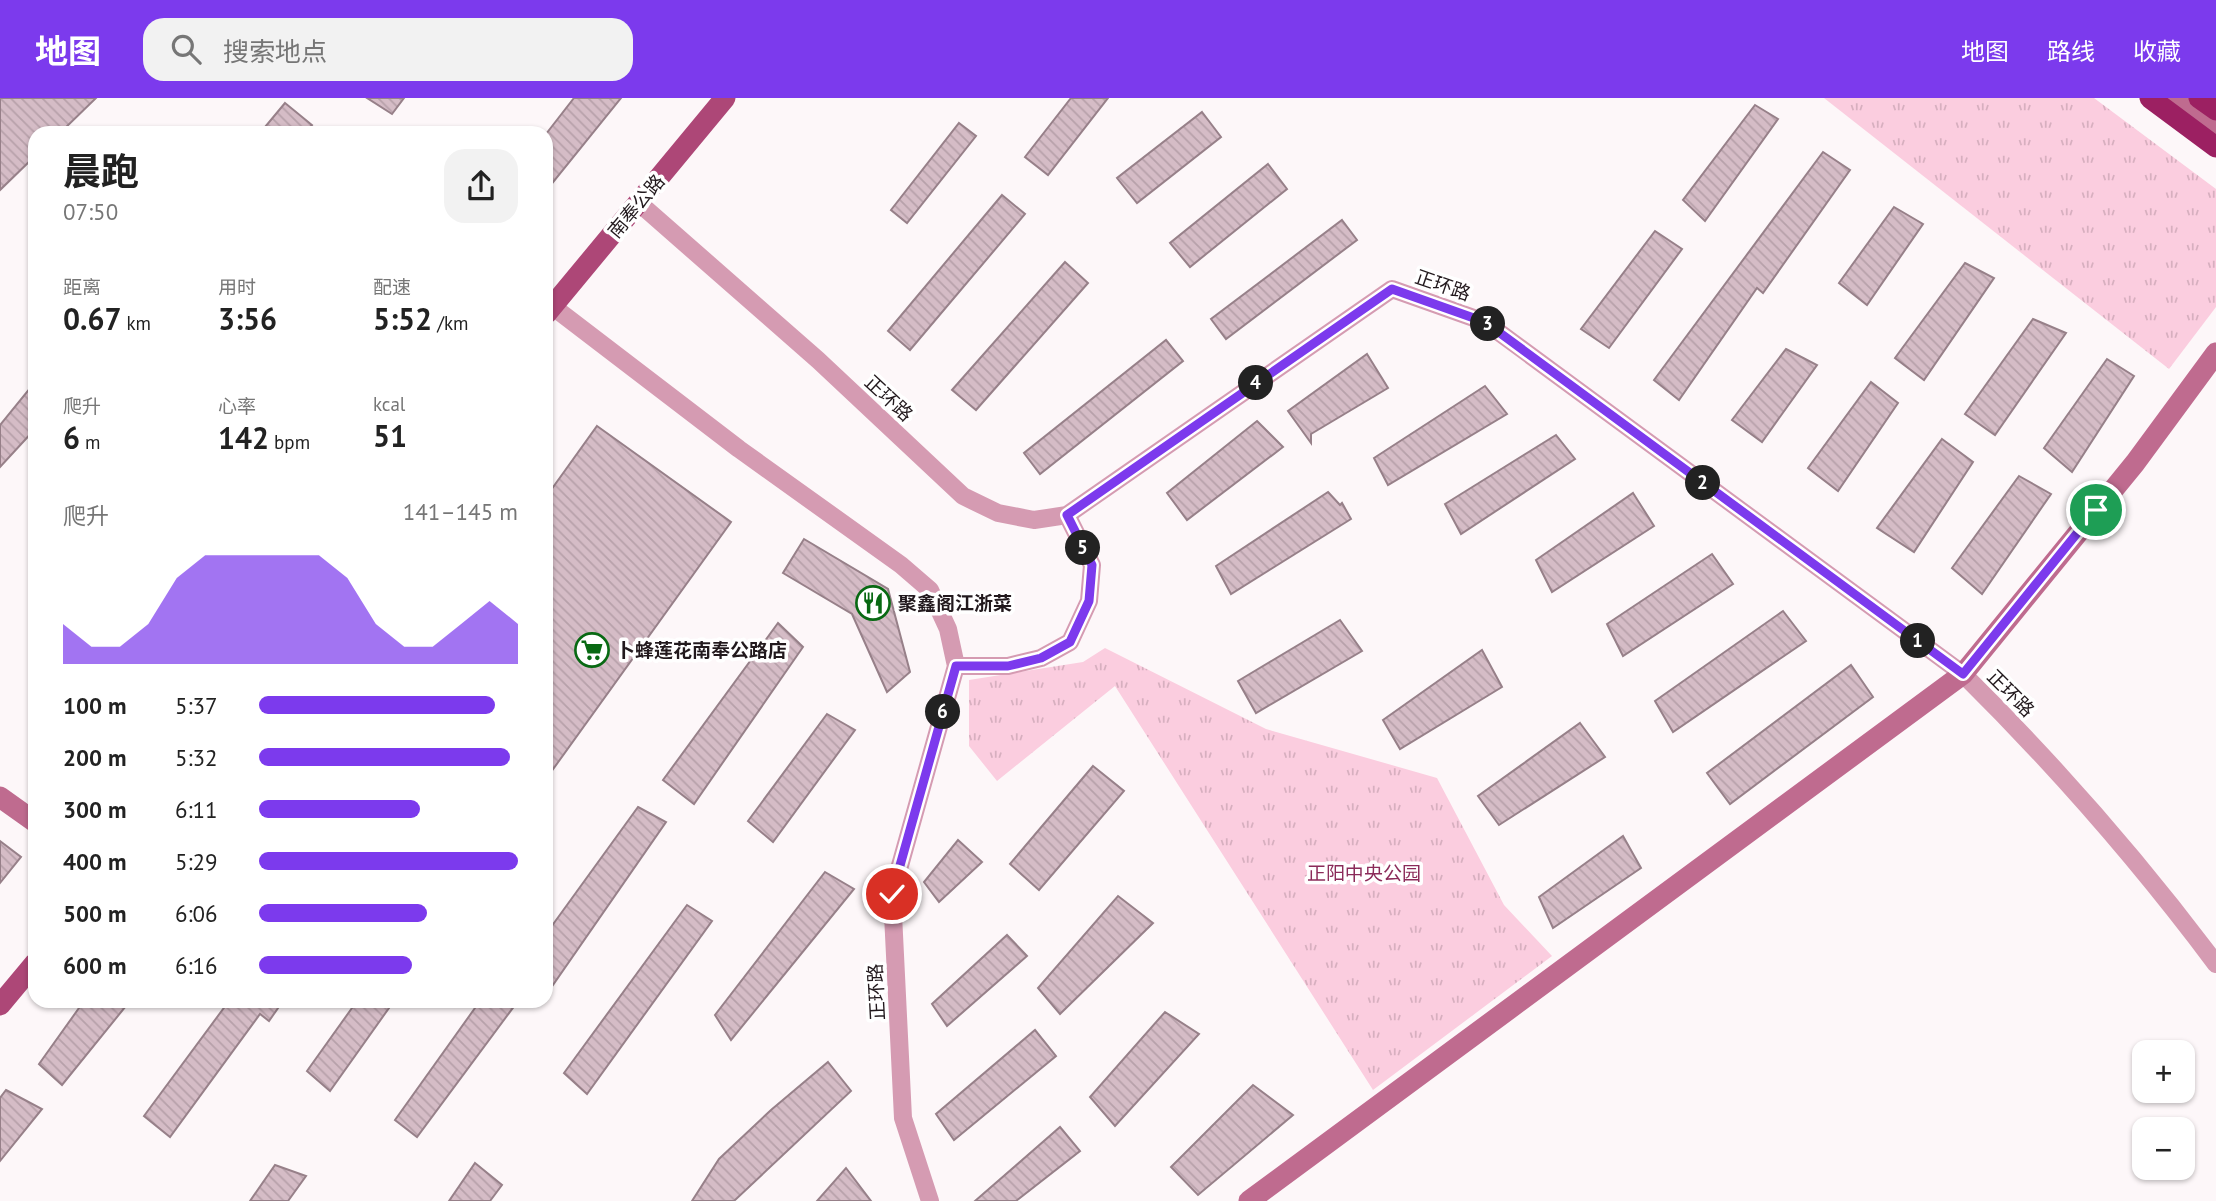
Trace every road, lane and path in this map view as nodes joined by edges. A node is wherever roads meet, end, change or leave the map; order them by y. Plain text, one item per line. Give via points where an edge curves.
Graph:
1 (725, 98) edge
2 (2150, 98) edge
3 (2175, 98) edge
4 (2199, 98) edge
5 (2216, 110) edge
6 (2216, 128) edge
7 (2216, 147) edge
8 (639, 203) junction
9 (553, 305) edge
10 (553, 313) edge
11 (2216, 353) edge
12 (1067, 515) junction
13 (956, 666) junction
14 (1963, 674) junction
15 (0, 797) edge
16 (28, 817) edge
17 (2216, 964) edge
18 (28, 971) edge
19 (0, 1005) edge
20 (930, 1201) edge
21 (1249, 1201) edge

1 - 8 main road, 南奉公路
2 - 7 highway
3 - 6 main road
4 - 5 highway
8 - 9 main road, 南奉公路
8 - 12 street, 正环路 via 818,360 962,496 998,513 1034,520
10 - 13 street, 正环路 via 930,590 948,629
11 - 14 main road via 2135,463
12 - 13 street via 1092,565 1089,601 1070,642 1041,658 1008,666
12 - 14 street, 正环路 via 1392,289 1485,322
13 - 20 street, 正环路 via 892,894 903,1118
14 - 17 street, 正环路 via 2021,731 2162,891
14 - 21 main road
15 - 16 main road
18 - 19 main road

